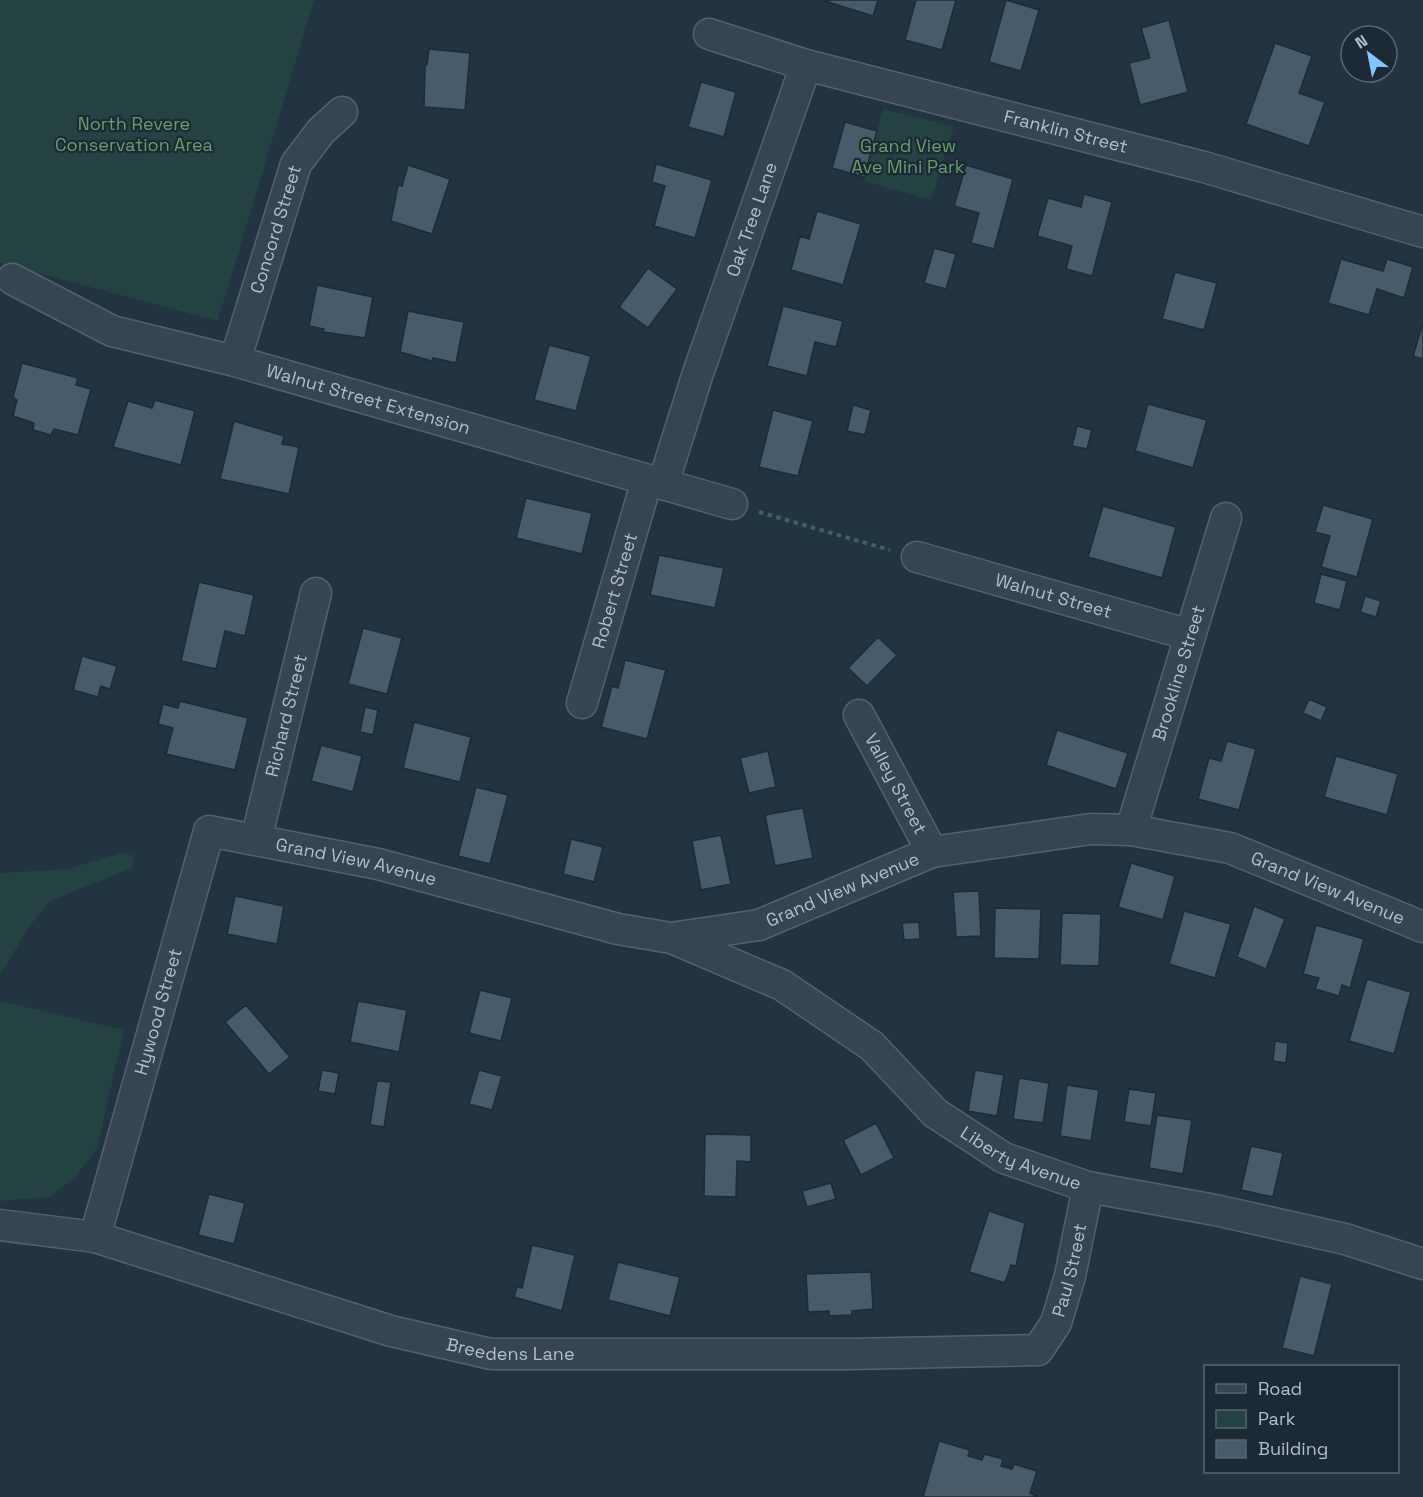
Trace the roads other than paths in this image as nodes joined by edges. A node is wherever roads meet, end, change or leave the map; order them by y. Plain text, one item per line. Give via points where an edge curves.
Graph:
1 (709, 34) dead end
2 (806, 65) junction
3 (342, 112) dead end
4 (1423, 232) edge
5 (12, 279) dead end
6 (235, 361) junction
7 (679, 438) joint
8 (655, 482) junction
9 (732, 504) road end
10 (1226, 518) dead end
11 (916, 557) road end
12 (316, 593) dead end
13 (1190, 635) junction
14 (582, 703) dead end
15 (859, 714) dead end
16 (1131, 830) junction
17 (256, 840) junction
18 (932, 852) junction
19 (1423, 927) edge
20 (671, 938) junction
21 (1088, 1186) junction
22 (0, 1225) edge
23 (95, 1237) junction
24 (1423, 1264) edge
25 (1038, 1350) joint

1 - 2 street, Franklin Street
2 - 4 street, Franklin Street via 1204,167
2 - 7 street, Oak Tree Lane
3 - 6 street, Concord Street via 321,131 296,164
5 - 6 street, Walnut Street Extension via 112,331
6 - 8 street, Walnut Street Extension
7 - 8 street, Robert Street
8 - 9 street, Walnut Street Extension
8 - 14 street, Robert Street
10 - 13 street, Brookline Street
11 - 13 street, Walnut Street
12 - 17 street, Richard Street
13 - 16 street, Brookline Street
15 - 18 street, Valley Street
16 - 18 street, Grand View Avenue via 1091,829
16 - 19 street, Grand View Avenue via 1230,848
17 - 20 street, Grand View Avenue via 378,864 618,929
17 - 23 street, Hywood Street via 210,831
18 - 20 street, Grand View Avenue via 759,925
20 - 21 street, Liberty Avenue via 783,985 872,1046 935,1113 1004,1158
21 - 24 street, Liberty Avenue via 1345,1239
21 - 25 street, Paul Street via 1056,1323
22 - 23 street, Breedens Lane
23 - 25 street, Breedens Lane via 391,1331 491,1354

